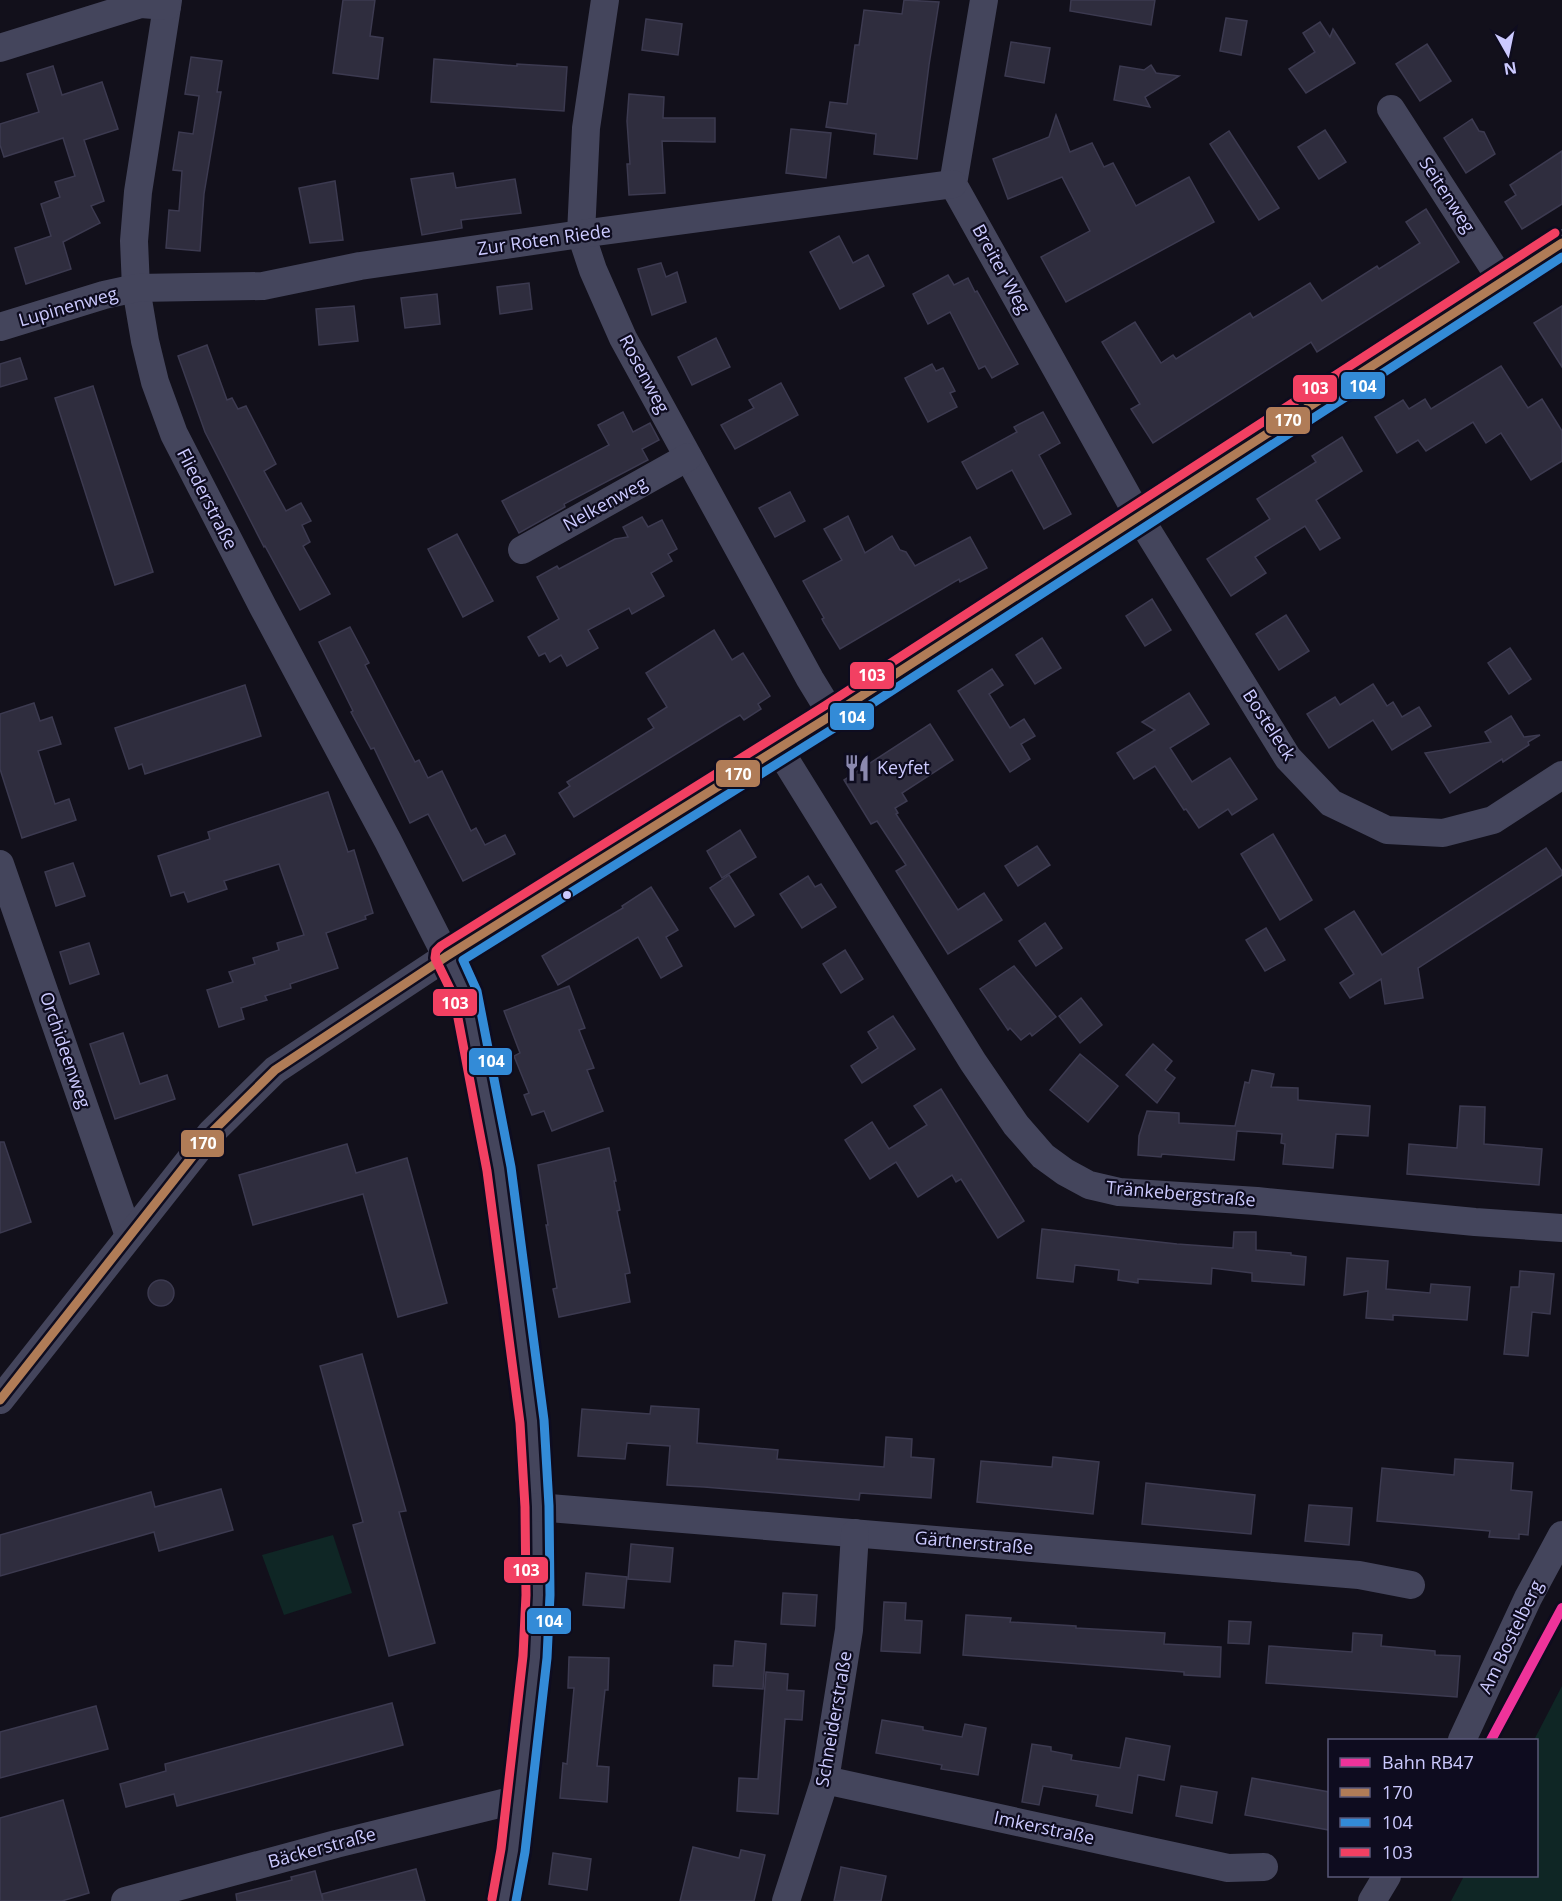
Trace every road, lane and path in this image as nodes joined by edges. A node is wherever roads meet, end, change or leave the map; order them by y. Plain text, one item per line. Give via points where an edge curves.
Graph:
1 (605, 0) edge
2 (984, 0) edge
3 (167, 3) edge
4 (0, 48) edge
5 (1391, 109) dead end
6 (953, 184) junction
7 (581, 234) junction
8 (1562, 243) edge
9 (1502, 281) junction
10 (136, 288) junction
11 (0, 327) edge
12 (688, 457) junction
13 (1139, 517) junction
14 (522, 550) dead end
15 (832, 715) junction
16 (778, 748) junction
17 (1562, 775) edge
18 (0, 864) edge
19 (447, 956) junction
20 (1562, 1228) edge
21 (129, 1236) junction
22 (0, 1400) edge
23 (537, 1507) junction
24 (855, 1533) junction
25 (1562, 1535) edge
26 (1411, 1585) dead end
27 (1462, 1739) edge
28 (825, 1780) junction
29 (519, 1800) junction
30 (1264, 1867) dead end
31 (1386, 1877) edge
32 (125, 1901) edge
33 (504, 1901) edge
34 (786, 1901) edge
35 (1372, 1901) edge

1 - 7 street, Rosenweg via 586,128
2 - 6 street
3 - 4 street via 141,4
3 - 10 street, Fliederstraße via 138,192
5 - 9 street, Seitenweg
6 - 7 street, Zur Roten Riede
6 - 13 street, Breiter Weg
7 - 10 street, Zur Roten Riede via 360,266 263,286
7 - 12 street, Rosenweg via 623,338
8 - 9 street
9 - 13 street
10 - 11 street, Lupinenweg
10 - 19 street, Fliederstraße via 154,382 174,434
12 - 14 street, Nelkenweg
12 - 15 street, Rosenweg
13 - 15 street
13 - 17 street, Bosteleck via 1288,758 1331,803 1387,830 1443,833 1493,820
15 - 16 street
16 - 19 street
16 - 20 street, Tränkebergstraße via 979,1071 1016,1125 1043,1156 1065,1172 1089,1185 1119,1192
18 - 21 street, Orchideenweg
19 - 21 street via 274,1070 211,1133
19 - 23 street, Fliederstraße via 465,993 499,1169 532,1422
21 - 22 street
23 - 24 street, Gärtnerstraße
23 - 29 street, Fliederstraße via 535,1657
24 - 26 street, Gärtnerstraße via 1359,1575
24 - 28 street, Schneiderstraße via 849,1630
25 - 27 street, Am Bostelberg
28 - 30 street, Imkerstraße via 1228,1868
28 - 34 street, Schneiderstraße
29 - 32 street, Bäckerstraße
29 - 33 street, Fliederstraße
31 - 35 street

